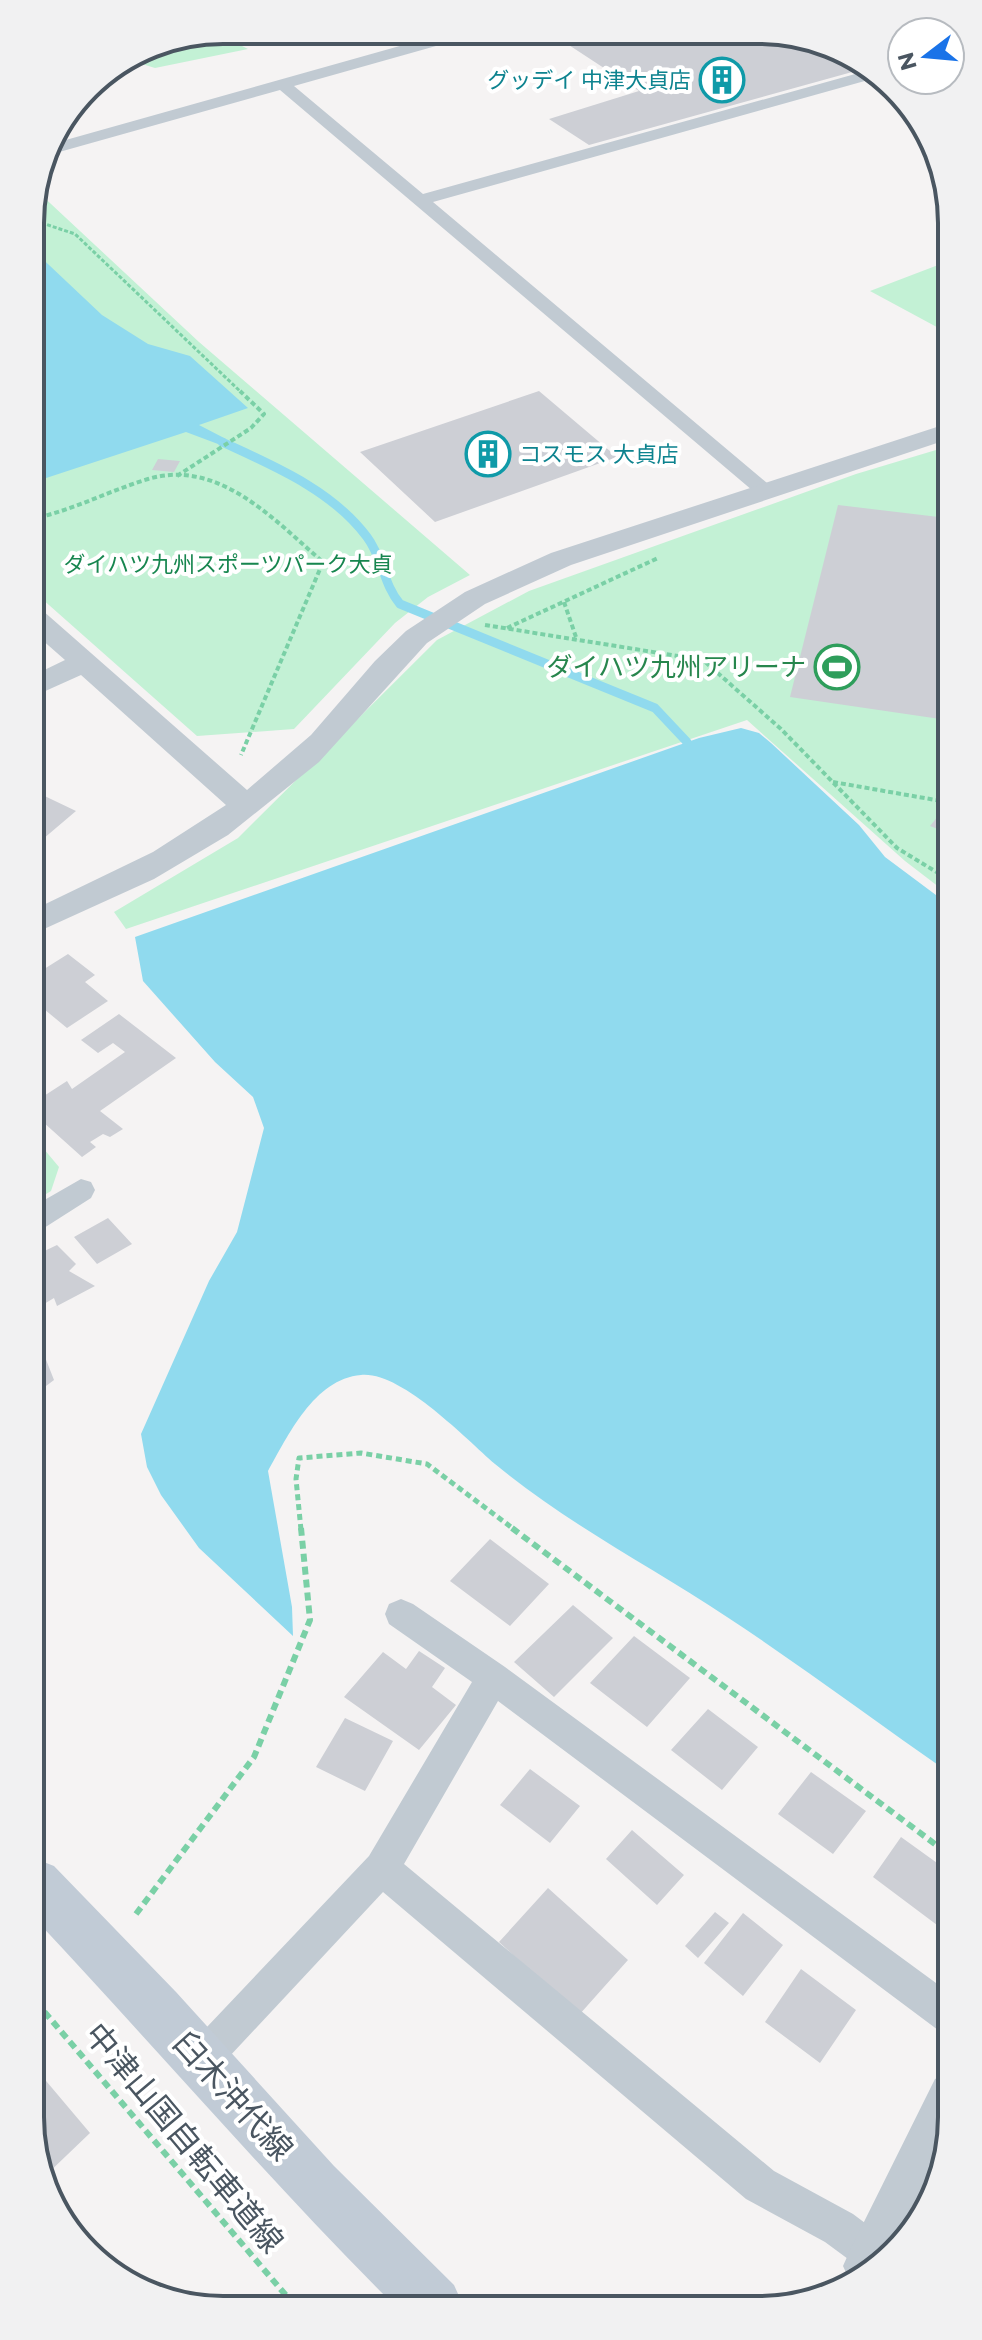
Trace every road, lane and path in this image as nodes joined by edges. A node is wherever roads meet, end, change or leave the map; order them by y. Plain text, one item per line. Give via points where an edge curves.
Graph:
1 (426, 44) edge
2 (863, 77) edge
3 (282, 84) junction
4 (62, 147) edge
5 (420, 200) junction
6 (44, 224) edge
7 (938, 435) edge
8 (177, 476) junction
9 (766, 492) junction
10 (44, 517) edge
11 (670, 552) dead end
12 (564, 602) junction
13 (478, 624) dead end
14 (44, 627) edge
15 (507, 628) junction
16 (577, 640) junction
17 (84, 662) junction
18 (44, 682) edge
19 (241, 755) dead end
20 (832, 781) junction
21 (938, 800) edge
22 (245, 805) junction
23 (938, 873) edge
24 (44, 918) edge
25 (81, 1190) dead end
26 (44, 1214) edge
27 (401, 1614) dead end
28 (493, 1678) junction
29 (382, 1868) junction
30 (44, 1893) edge
31 (938, 2007) edge
32 (44, 2011) edge
33 (201, 2060) junction
34 (938, 2125) edge
35 (875, 2253) edge
36 (870, 2258) edge
37 (286, 2296) edge
38 (425, 2296) edge

1 - 3 street
2 - 5 street
3 - 4 street
3 - 5 street
5 - 9 street
6 - 8 path via 75,234 264,414
7 - 9 street
8 - 10 path via 153,477
8 - 19 path via 230,486 323,562
9 - 22 street via 561,559 475,597 417,636 337,725
11 - 12 path
12 - 15 path
12 - 16 path
13 - 15 path
14 - 17 street
15 - 16 path
16 - 20 path via 703,660
17 - 18 street
17 - 22 street
20 - 21 path
20 - 23 path via 897,848
22 - 24 street via 156,864
25 - 26 street
27 - 28 street
28 - 29 street
28 - 31 street
29 - 33 street
29 - 36 street via 760,2185 839,2228
30 - 33 main road, 臼木沖代線
32 - 37 path, 中津山国自転車道線
33 - 38 main road, 臼木沖代線 via 314,2186
34 - 35 street

